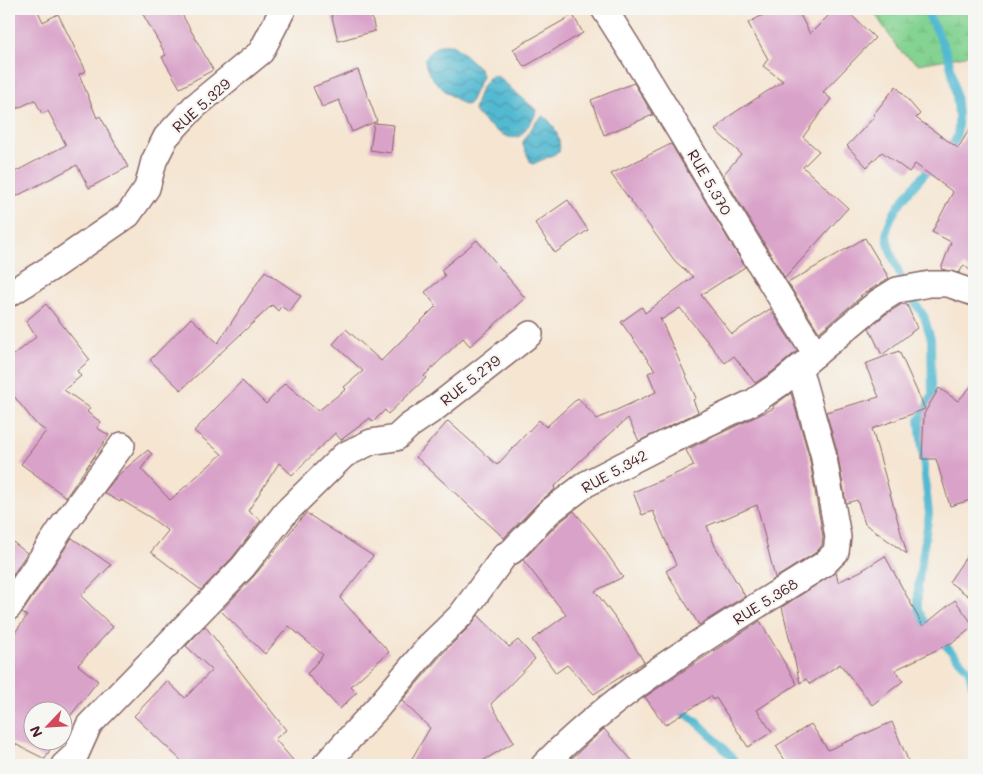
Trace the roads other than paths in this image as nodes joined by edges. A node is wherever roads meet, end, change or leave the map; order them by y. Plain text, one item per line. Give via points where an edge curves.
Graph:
1 (283, 9) edge
2 (604, 9) edge
3 (974, 293) edge
4 (9, 294) edge
5 (530, 334) dead end
6 (808, 361) junction
7 (122, 445) dead end
8 (9, 607) edge
9 (64, 765) edge
10 (324, 765) edge
11 (544, 765) edge

1 - 4 street, RUE 5.329 via 261,52 194,107 166,137 154,161 147,188 128,215
2 - 6 street, RUE 5.370 via 777,294
3 - 6 street, RUE 5.342 via 948,284 897,290
5 - 9 street, RUE 5.279 via 396,438 371,442 344,455 286,512 243,567 89,725 76,754
6 - 10 street, RUE 5.342 via 753,402 586,484 549,512 505,555 461,615 431,644
6 - 11 street, RUE 5.368 via 838,536 836,552 824,564 721,628 617,700
7 - 8 street

